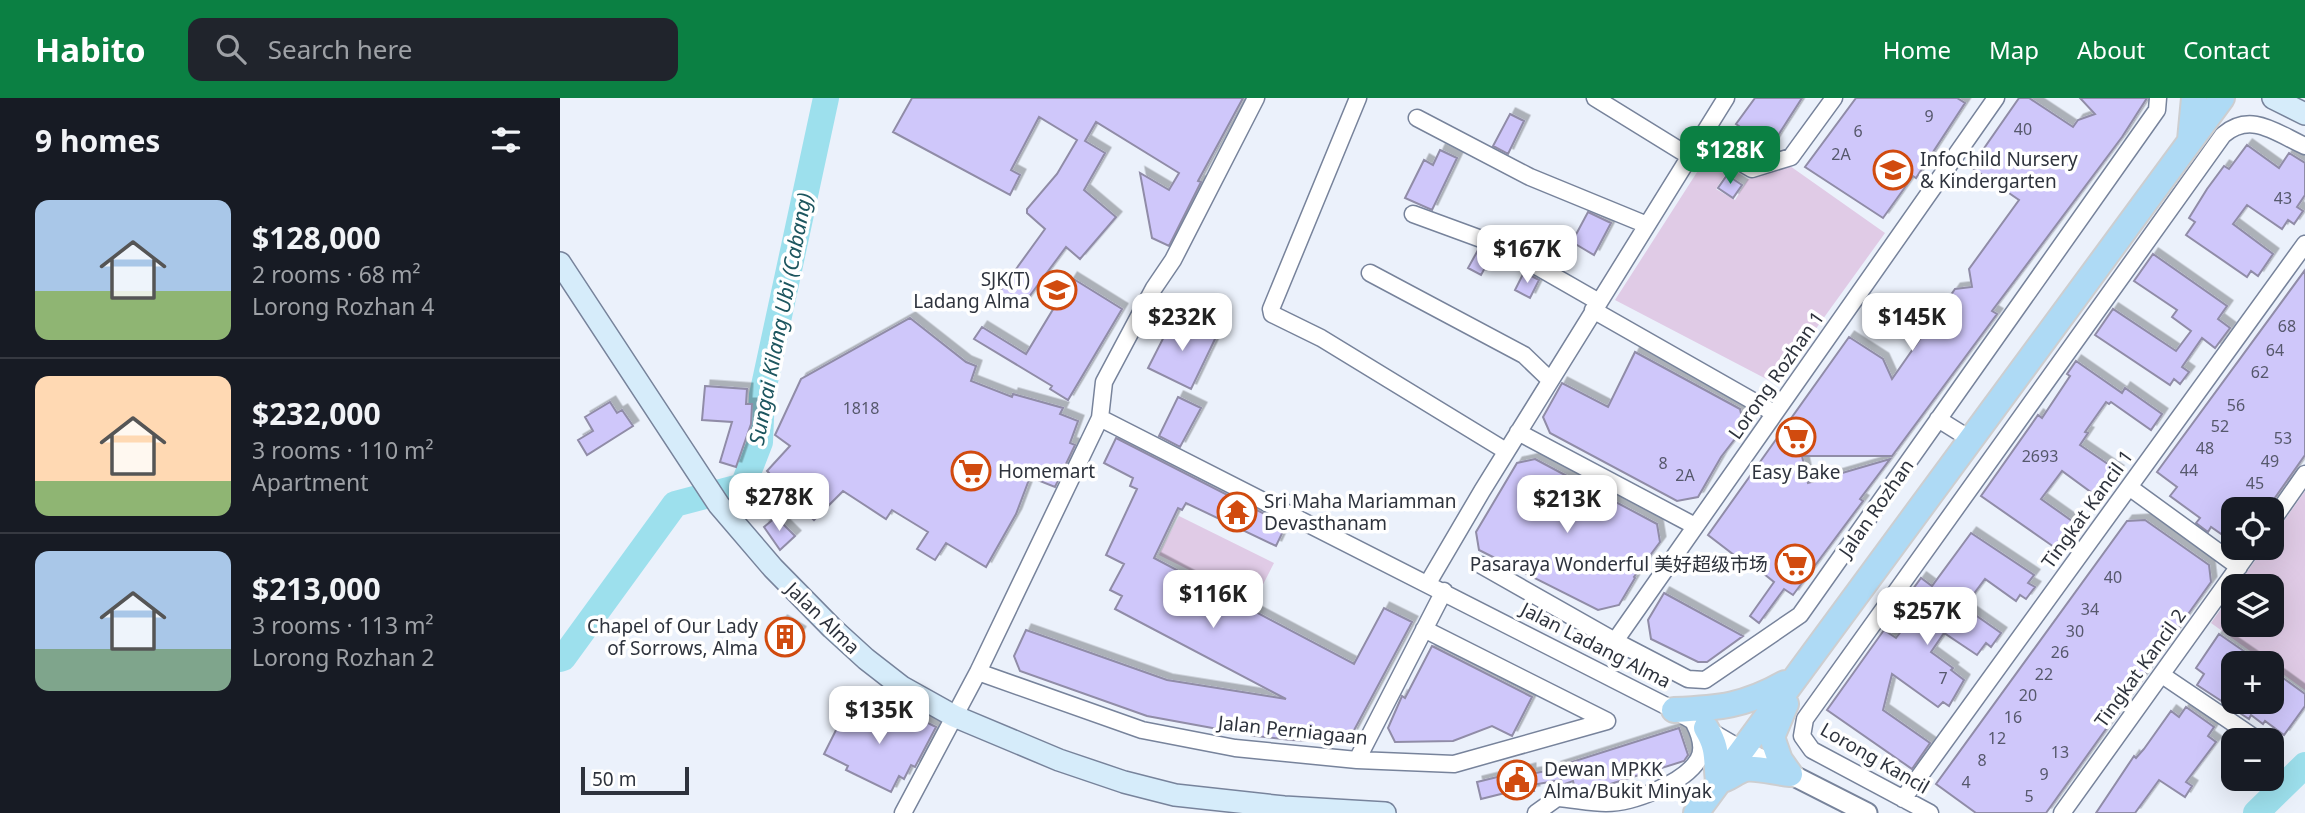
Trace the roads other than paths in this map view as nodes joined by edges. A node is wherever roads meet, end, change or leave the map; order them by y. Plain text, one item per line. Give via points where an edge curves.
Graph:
1 (1256, 98) edge
2 (1357, 98) edge
3 (1595, 98) edge
4 (1726, 98) edge
5 (1834, 98) edge
6 (1996, 98) edge
7 (2158, 98) edge
8 (2194, 98) edge
9 (2222, 98) edge
10 (2273, 98) edge
11 (2296, 98) edge
12 (2305, 114) edge
13 (1417, 118) dead end
14 (1700, 139) junction
15 (2190, 141) junction
16 (2305, 146) edge
17 (1689, 156) junction
18 (1413, 214) dead end
19 (1647, 225) junction
20 (2305, 244) edge
21 (560, 263) edge
22 (1370, 273) dead end
23 (1596, 306) junction
24 (1550, 380) junction
25 (1774, 413) junction
26 (1100, 418) junction
27 (1938, 419) junction
28 (1518, 432) junction
29 (1973, 435) junction
30 (1999, 447) junction
31 (1506, 451) junction
32 (2305, 474) edge
33 (2129, 487) junction
34 (2284, 504) edge
35 (1695, 526) junction
36 (2244, 560) edge
37 (1481, 565) dead end
38 (2239, 567) junction
39 (1428, 583) junction
40 (1444, 591) junction
41 (1424, 629) junction
42 (1615, 640) junction
43 (978, 672) junction
44 (2162, 675) junction
45 (1792, 679) junction
46 (954, 716) junction
47 (1691, 720) junction
48 (2240, 728) edge
49 (1741, 749) junction
50 (1357, 760) junction
51 (1790, 774) junction
52 (1707, 798) edge
53 (1903, 799) junction
54 (904, 813) edge
55 (1385, 813) edge
56 (1536, 813) edge
57 (1678, 813) edge
58 (1867, 813) edge
59 (1930, 813) edge
60 (2062, 813) edge

1 - 26 street via 1104,382
2 - 31 street via 1272,314 1321,338
3 - 17 street
4 - 14 street
5 - 14 street via 1791,157 1752,169
6 - 25 street, Lorong Rozhan 1
7 - 27 street, Jalan Rozhan via 2157,110
8 - 15 main road
9 - 15 main road, Jalan Rozhan
10 - 12 main road
11 - 12 street
13 - 19 street via 1531,177
14 - 17 street
15 - 29 main road, Jalan Rozhan
16 - 30 street via 2246,123 2234,125 2223,135
17 - 19 street
18 - 23 street via 1503,247
19 - 23 street
20 - 33 street, Tingkat Kancil 1
21 - 46 main road, Jalan Alma via 719,505 773,568 866,659 902,687
22 - 24 street via 1524,355
23 - 24 street
23 - 25 street
24 - 28 street
25 - 35 street, Lorong Rozhan 1
26 - 39 street, Jalan Ladang Alma
26 - 43 street
27 - 29 street
27 - 42 street, Jalan Rozhan via 1800,615 1760,643 1705,680 1688,679
28 - 31 street
28 - 35 street
29 - 30 street
29 - 45 main road, Jalan Rozhan
30 - 53 street, Lorong Kancil via 1805,719 1802,736 1812,750
31 - 39 street
32 - 34 street
33 - 38 street
33 - 53 street, Tingkat Kancil 1
35 - 42 street, Lorong Rozhan 1
36 - 38 street, Tingkat Kancil 2
37 - 42 street, Jalan Rozhan
38 - 44 street, Tingkat Kancil 2
39 - 40 street, Jalan Ladang Alma
40 - 41 street
40 - 47 street, Jalan Ladang Alma
41 - 50 street
41 - 50 street, Jalan Perniagaan via 1607,721 1454,764
43 - 46 street
43 - 50 street, Jalan Perniagaan via 1142,730 1235,748
44 - 48 street
44 - 60 street, Tingkat Kancil 2
45 - 47 main road via 1762,696 1712,708
45 - 49 main road, Jalan Rozhan
45 - 51 main road via 1772,737
46 - 54 street
46 - 55 main road, Jalan Alma via 1059,760 1175,795
47 - 49 street, Jalan Ladang Alma
47 - 52 main road via 1717,752
47 - 56 street via 1701,749 1698,760 1664,787 1638,799 1607,803 1557,798
49 - 51 street
49 - 52 main road, Jalan Rozhan
51 - 52 main road via 1754,767 1740,770
51 - 58 street
52 - 57 main road
53 - 59 street, Lorong Kancil

